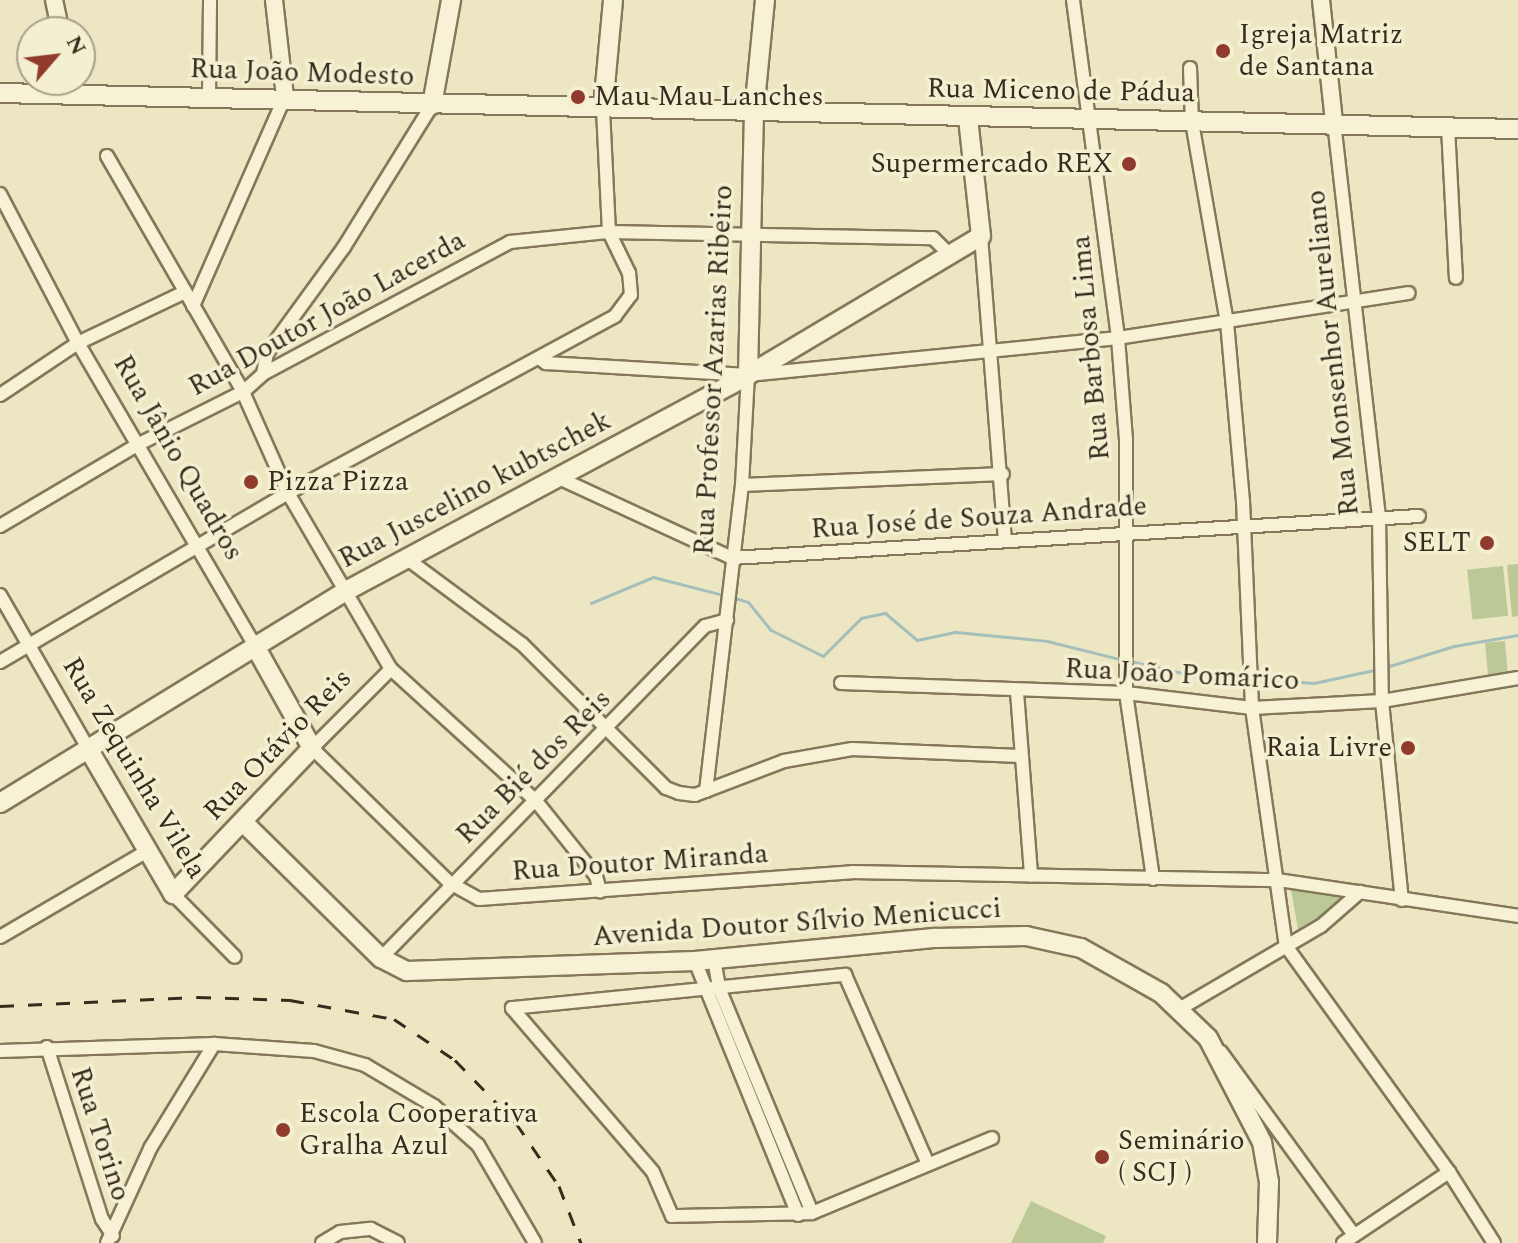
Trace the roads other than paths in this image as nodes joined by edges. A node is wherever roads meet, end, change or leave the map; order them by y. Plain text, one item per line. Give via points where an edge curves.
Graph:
1 (210, 0) edge
2 (274, 0) edge
3 (451, 0) edge
4 (613, 0) edge
5 (765, 0) edge
6 (1073, 0) edge
7 (1321, 0) edge
8 (1190, 68) dead end
9 (96, 90) edge
10 (285, 96) junction
11 (209, 98) junction
12 (432, 105) junction
13 (603, 108) junction
14 (754, 112) junction
15 (968, 118) junction
16 (1085, 118) junction
17 (1192, 122) junction
18 (1334, 122) junction
19 (1448, 127) junction
20 (1518, 129) edge
21 (107, 156) dead end
22 (1, 198) edge
23 (609, 232) junction
24 (752, 235) junction
25 (981, 236) junction
26 (948, 253) junction
27 (1456, 278) dead end
28 (185, 292) junction
29 (1409, 293) dead end
30 (1352, 303) junction
31 (193, 306) junction
32 (1227, 322) junction
33 (1118, 338) junction
34 (78, 343) junction
35 (788, 347) junction
36 (990, 352) junction
37 (539, 358) junction
38 (796, 369) junction
39 (708, 373) junction
40 (263, 374) junction
41 (748, 375) junction
42 (243, 392) junction
43 (713, 394) junction
44 (0, 395) edge
45 (137, 445) junction
46 (1003, 474) junction
47 (559, 478) junction
48 (742, 485) junction
49 (288, 493) junction
50 (1419, 516) dead end
51 (1379, 518) junction
52 (1243, 525) junction
53 (0, 526) edge
54 (1128, 533) junction
55 (1005, 539) junction
56 (198, 547) junction
57 (406, 558) junction
58 (732, 558) junction
59 (346, 591) junction
60 (0, 595) edge
61 (727, 620) junction
62 (28, 645) junction
63 (255, 646) junction
64 (0, 662) edge
65 (391, 669) junction
66 (1518, 678) edge
67 (841, 683) dead end
68 (1017, 692) junction
69 (1126, 693) junction
70 (1382, 701) junction
71 (1252, 708) junction
72 (608, 729) junction
73 (312, 748) junction
74 (89, 750) junction
75 (1020, 756) junction
76 (706, 791) junction
77 (536, 801) junction
78 (0, 803) edge
79 (243, 822) junction
80 (147, 851) junction
81 (1031, 875) junction
82 (1153, 879) junction
83 (1278, 880) junction
84 (450, 883) junction
85 (600, 891) junction
86 (1360, 892) junction
87 (173, 894) junction
88 (1402, 900) junction
89 (1518, 916) edge
90 (0, 937) edge
91 (1286, 946) junction
92 (235, 957) dead end
93 (381, 958) junction
94 (714, 959) junction
95 (695, 961) junction
96 (702, 988) junction
97 (719, 988) junction
98 (1181, 1008) junction
99 (734, 1022) junction
100 (719, 1027) junction
101 (1208, 1038) junction
102 (214, 1044) junction
103 (47, 1047) junction
104 (0, 1051) edge
105 (752, 1067) junction
106 (738, 1073) junction
107 (775, 1122) junction
108 (761, 1128) junction
109 (992, 1138) dead end
110 (928, 1164) junction
111 (792, 1165) junction
112 (779, 1170) junction
113 (1449, 1172) junction
114 (812, 1213) junction
115 (798, 1215) junction
116 (111, 1239) edge
117 (1348, 1239) edge
118 (322, 1243) edge
119 (398, 1243) edge
120 (535, 1243) edge
121 (1267, 1243) edge
122 (1494, 1243) edge

1 - 11 street
2 - 10 street
3 - 12 main road
4 - 13 main road
5 - 14 main road, Rua Professor Azarias Ribeiro
6 - 16 street, Rua Barbosa Lima
7 - 18 street, Rua Monsenhor Aureliano
8 - 17 street
9 - 11 main road, Rua João Modesto
10 - 11 main road, Rua João Modesto
10 - 12 main road, Rua João Modesto
10 - 31 street
12 - 13 main road, Rua João Modesto
12 - 40 street via 344,247 267,353
13 - 14 main road, Rua Miceno de Pádua
13 - 23 street
14 - 15 main road, Rua Miceno de Pádua
14 - 24 main road, Rua Professor Azarias Ribeiro
15 - 16 main road, Rua Miceno de Pádua
15 - 25 main road
16 - 17 main road, Rua Miceno de Pádua
16 - 33 street, Rua Barbosa Lima via 1099,182
17 - 18 main road, Rua Miceno de Pádua
17 - 32 street
18 - 19 main road, Rua Miceno de Pádua
18 - 30 street, Rua Monsenhor Aureliano
19 - 20 main road, Rua Miceno de Pádua
19 - 27 street
21 - 28 street
22 - 34 street, Rua Jânio Quadros
23 - 24 street, Rua Doutor João Lacerda
23 - 37 street via 629,273 631,295 615,316
23 - 40 street, Rua Doutor João Lacerda via 510,242 488,251 416,296
24 - 26 street, Rua Doutor João Lacerda via 933,238
24 - 41 main road, Rua Professor Azarias Ribeiro
25 - 26 main road, Rua Juscelino kubtschek
25 - 36 street
26 - 35 main road, Rua Juscelino kubtschek
28 - 31 street
28 - 34 street
29 - 30 street
30 - 32 street
30 - 51 street, Rua Monsenhor Aureliano
31 - 42 street
32 - 33 street
32 - 52 street
33 - 36 street
33 - 54 street, Rua Barbosa Lima
34 - 44 street
34 - 45 street, Rua Jânio Quadros
35 - 38 street via 784,357
35 - 41 main road, Rua Juscelino kubtschek
36 - 38 street
36 - 46 street
37 - 39 street via 546,363
37 - 49 street
38 - 41 street
39 - 41 street
39 - 43 street via 715,379
40 - 42 street, Rua Doutor João Lacerda
41 - 43 main road, Rua Juscelino kubtschek
41 - 48 street, Rua Professor Azarias Ribeiro
42 - 45 street, Rua Doutor João Lacerda
42 - 49 street
43 - 47 main road, Rua Juscelino kubtschek
45 - 53 street, Rua Doutor João Lacerda
45 - 56 street, Rua Jânio Quadros
46 - 48 street
46 - 55 street
47 - 57 main road, Rua Juscelino kubtschek
47 - 58 street, Rua José de Souza Andrade
48 - 58 street, Rua Professor Azarias Ribeiro
49 - 56 street
49 - 59 street
50 - 51 street, Rua José de Souza Andrade
51 - 52 street, Rua José de Souza Andrade
51 - 70 street, Rua Monsenhor Aureliano
52 - 54 street, Rua José de Souza Andrade
52 - 71 street
54 - 55 street, Rua José de Souza Andrade
54 - 69 street, Rua Barbosa Lima
55 - 58 street, Rua José de Souza Andrade
56 - 62 street
56 - 63 street, Rua Jânio Quadros
57 - 59 main road, Rua Juscelino kubtschek
57 - 72 street via 522,644
58 - 61 street, Rua Professor Azarias Ribeiro
59 - 63 main road, Rua Juscelino kubtschek
59 - 65 street
60 - 62 street, Rua Zequinha Vilela
61 - 72 street, Rua Bié dos Reis via 705,626
61 - 76 street, Rua Professor Azarias Ribeiro
62 - 64 street
62 - 74 street, Rua Zequinha Vilela
63 - 73 main road, Rua Jânio Quadros
63 - 74 main road, Rua Juscelino kubtschek
65 - 73 street, Rua Otávio Reis
65 - 77 street
66 - 70 street, Rua João Pomárico
67 - 68 street, Rua João Pomárico
68 - 69 street, Rua João Pomárico
68 - 75 street
69 - 71 street, Rua João Pomárico
69 - 82 street, Rua Barbosa Lima
70 - 71 street, Rua João Pomárico
70 - 88 street, Rua Monsenhor Aureliano
71 - 83 street
72 - 76 street via 666,788 695,795
72 - 77 street, Rua Bié dos Reis
73 - 79 main road, Rua Otávio Reis
73 - 84 street, Rua Doutor Miranda
74 - 78 main road, Rua Juscelino kubtschek
74 - 80 main road, Rua Zequinha Vilela
75 - 76 street via 852,749 784,761
75 - 81 street
77 - 84 street, Rua Bié dos Reis
77 - 85 street via 596,876
79 - 87 main road, Rua Otávio Reis
79 - 93 main road
80 - 87 main road, Rua Zequinha Vilela
80 - 90 street
81 - 82 street, Rua Doutor Miranda
81 - 85 street, Rua Doutor Miranda via 852,872
82 - 83 street, Rua Doutor Miranda
83 - 86 street, Rua Doutor Miranda
83 - 91 street
84 - 85 street, Rua Doutor Miranda via 479,899
84 - 93 street, Rua Bié dos Reis
86 - 88 street, Rua Doutor Miranda
86 - 91 street via 1351,905
87 - 92 street, Rua Zequinha Vilela
88 - 89 street, Rua Doutor Miranda
91 - 98 street
91 - 113 street
93 - 95 main road, Avenida Doutor Sílvio Menicucci via 407,971 449,973
94 - 95 main road, Avenida Doutor Sílvio Menicucci
94 - 97 street
94 - 98 main road, Avenida Doutor Sílvio Menicucci via 936,938 1026,936 1081,948
95 - 96 street
96 - 97 street
96 - 100 street
96 - 115 street via 512,1008 653,1172 672,1216
97 - 99 street
97 - 110 street via 845,975
98 - 101 main road, Avenida Doutor Sílvio Menicucci
99 - 100 street
99 - 105 street
100 - 106 street
101 - 117 street via 1237,1069
101 - 121 main road, Avenida Doutor Sílvio Menicucci via 1262,1142 1269,1182
102 - 103 street
102 - 116 street via 151,1147
102 - 120 street via 326,1055 365,1065 421,1097 478,1145
103 - 104 street
103 - 116 street, Rua Torino
105 - 106 street
105 - 107 street
106 - 108 street
107 - 108 street
107 - 111 street
108 - 112 street
109 - 110 street
110 - 114 street
111 - 112 street
111 - 114 street
112 - 115 street
113 - 117 street
113 - 122 street
114 - 115 street
118 - 119 street via 340,1232 371,1229

